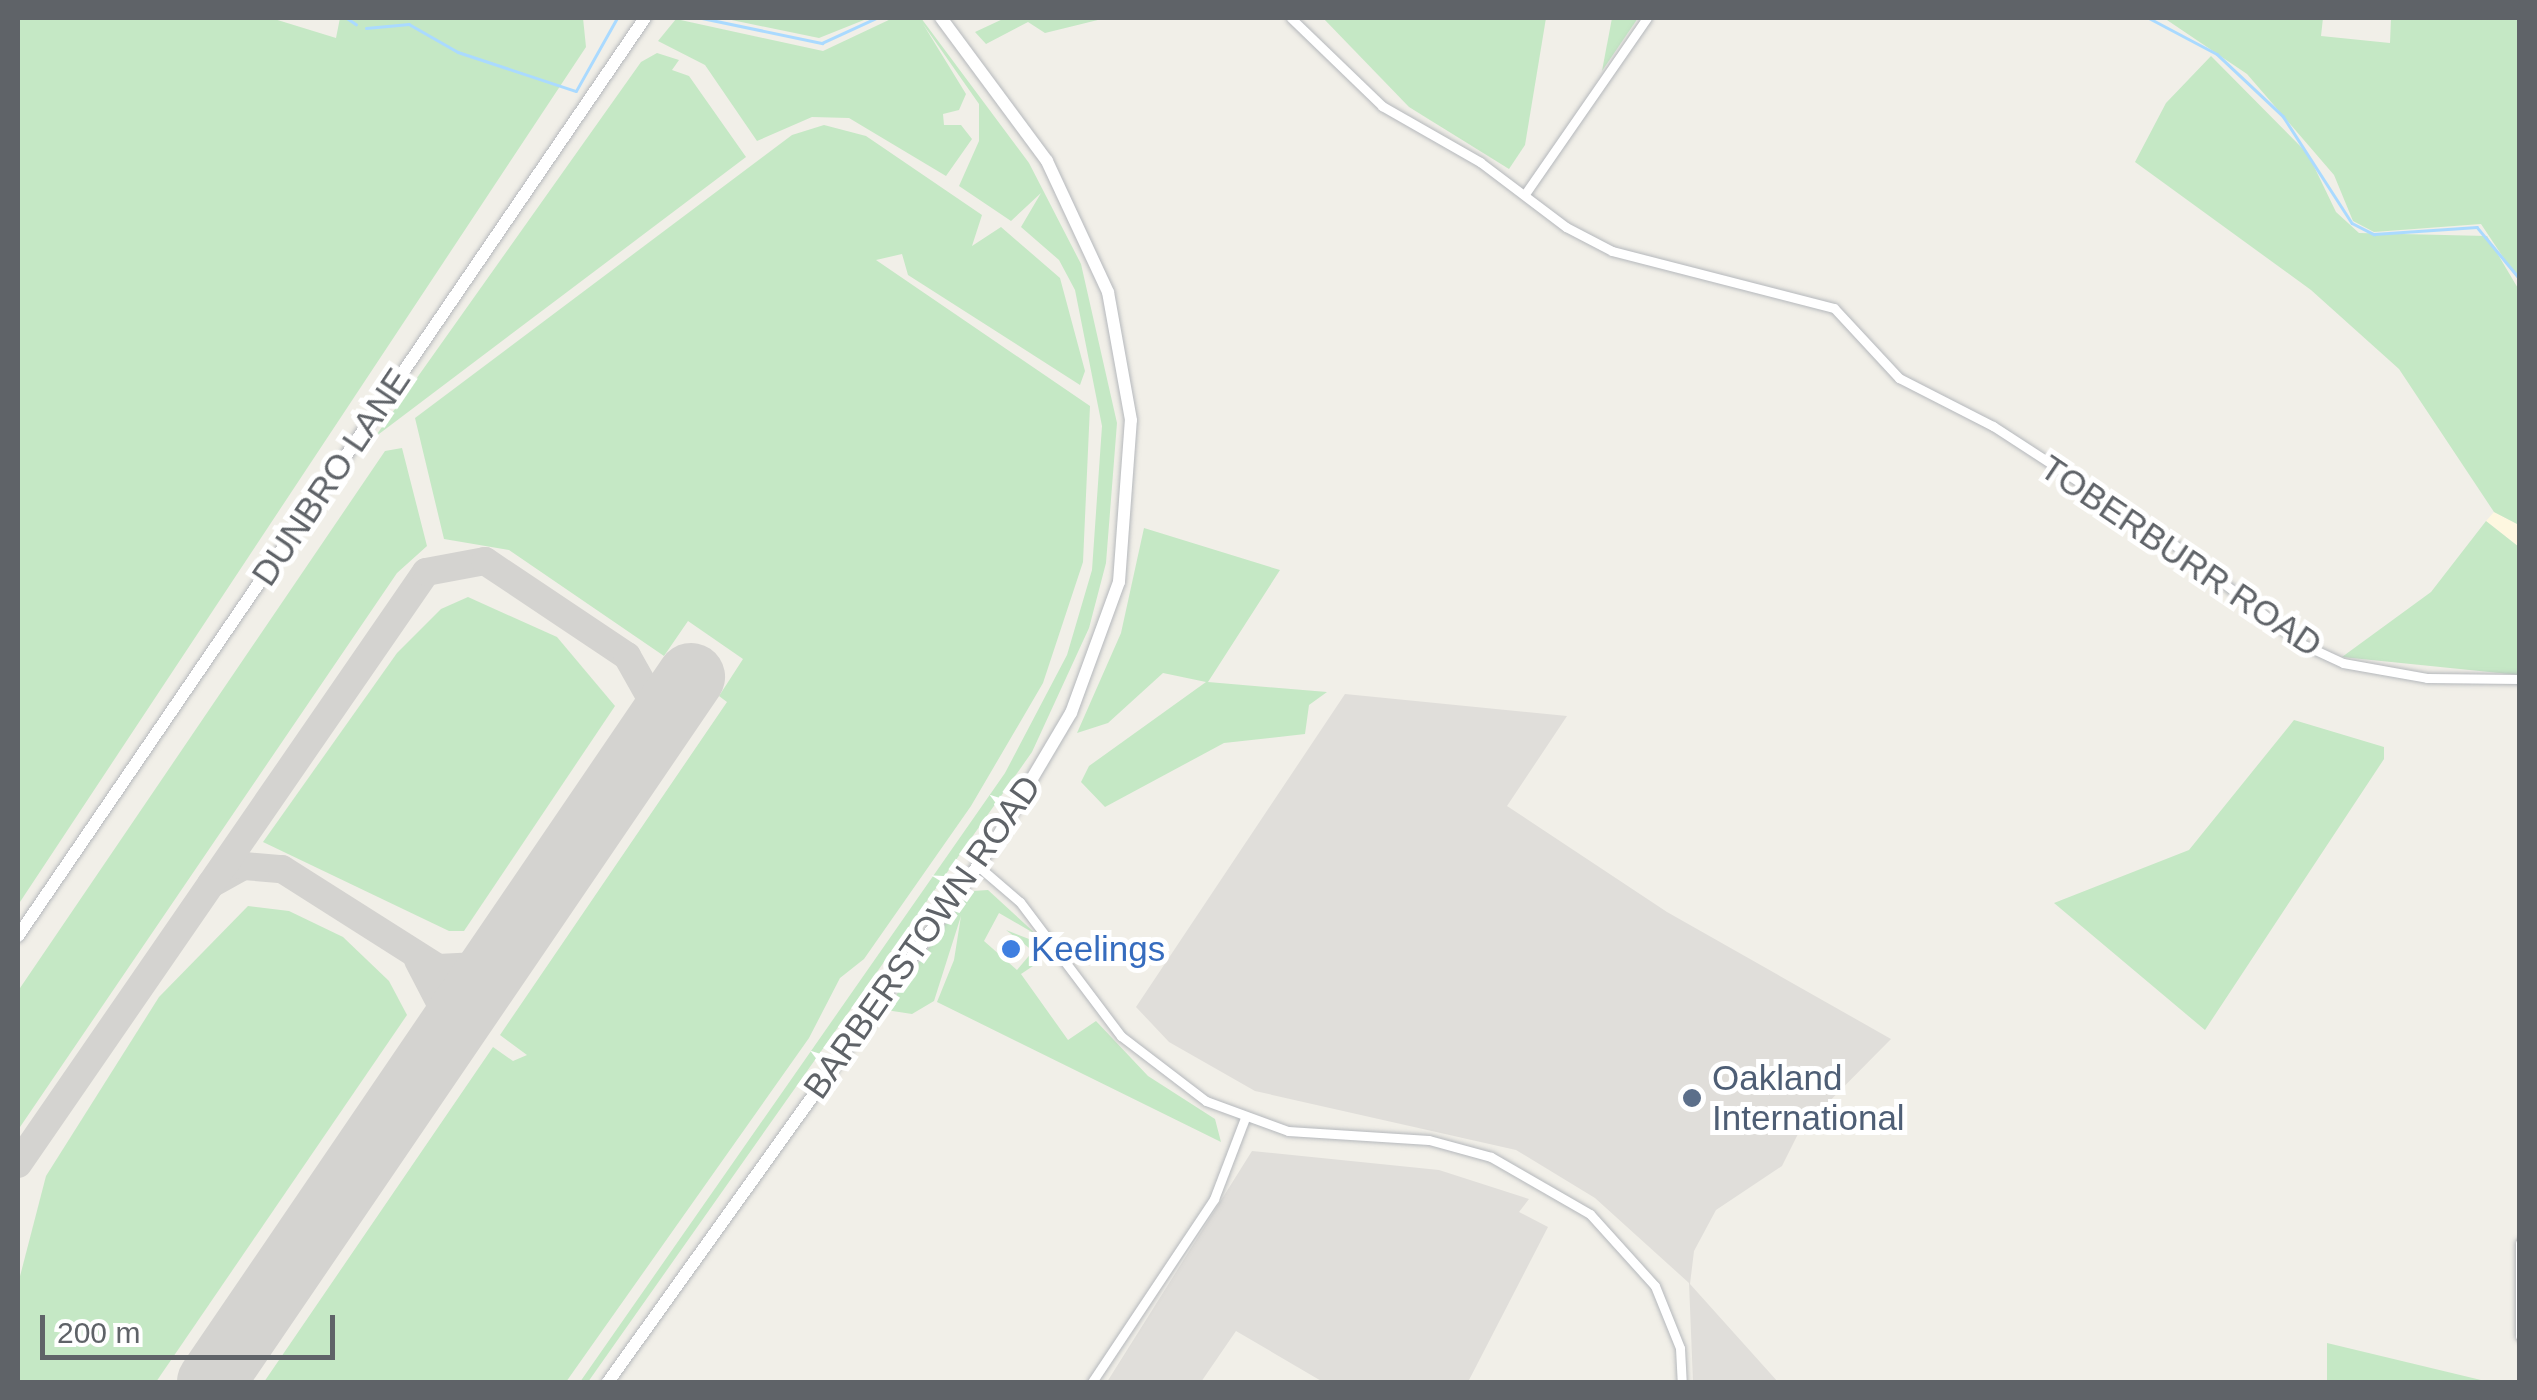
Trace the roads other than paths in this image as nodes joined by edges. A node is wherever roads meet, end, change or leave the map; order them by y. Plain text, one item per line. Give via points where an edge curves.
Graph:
1 (644, 18) edge
2 (942, 18) edge
3 (1291, 18) edge
4 (1647, 18) edge
5 (1525, 194) junction
6 (2520, 679) edge
7 (978, 866) junction
8 (18, 936) edge
9 (1245, 1118) junction
10 (2520, 1243) edge
11 (2520, 1336) edge
12 (608, 1382) edge
13 (1092, 1382) edge
14 (1682, 1382) edge

1 - 8 main road, DUNBRO LANE
2 - 7 main road, BARBERSTOWN ROAD via 1077,217 1108,292 1131,420 1127,539 1105,632 1071,713
3 - 5 street, TOBERBURR ROAD via 1355,80
4 - 5 street
5 - 6 street, TOBERBURR ROAD via 1612,251 1834,308 1899,378 1993,426 2167,539 2321,654 2427,678
7 - 9 street via 1020,902 1137,1052
7 - 12 main road, BARBERSTOWN ROAD
9 - 13 street via 1214,1199
9 - 14 street via 1335,1137 1429,1140 1554,1188 1617,1236 1655,1286 1680,1348
10 - 11 street

